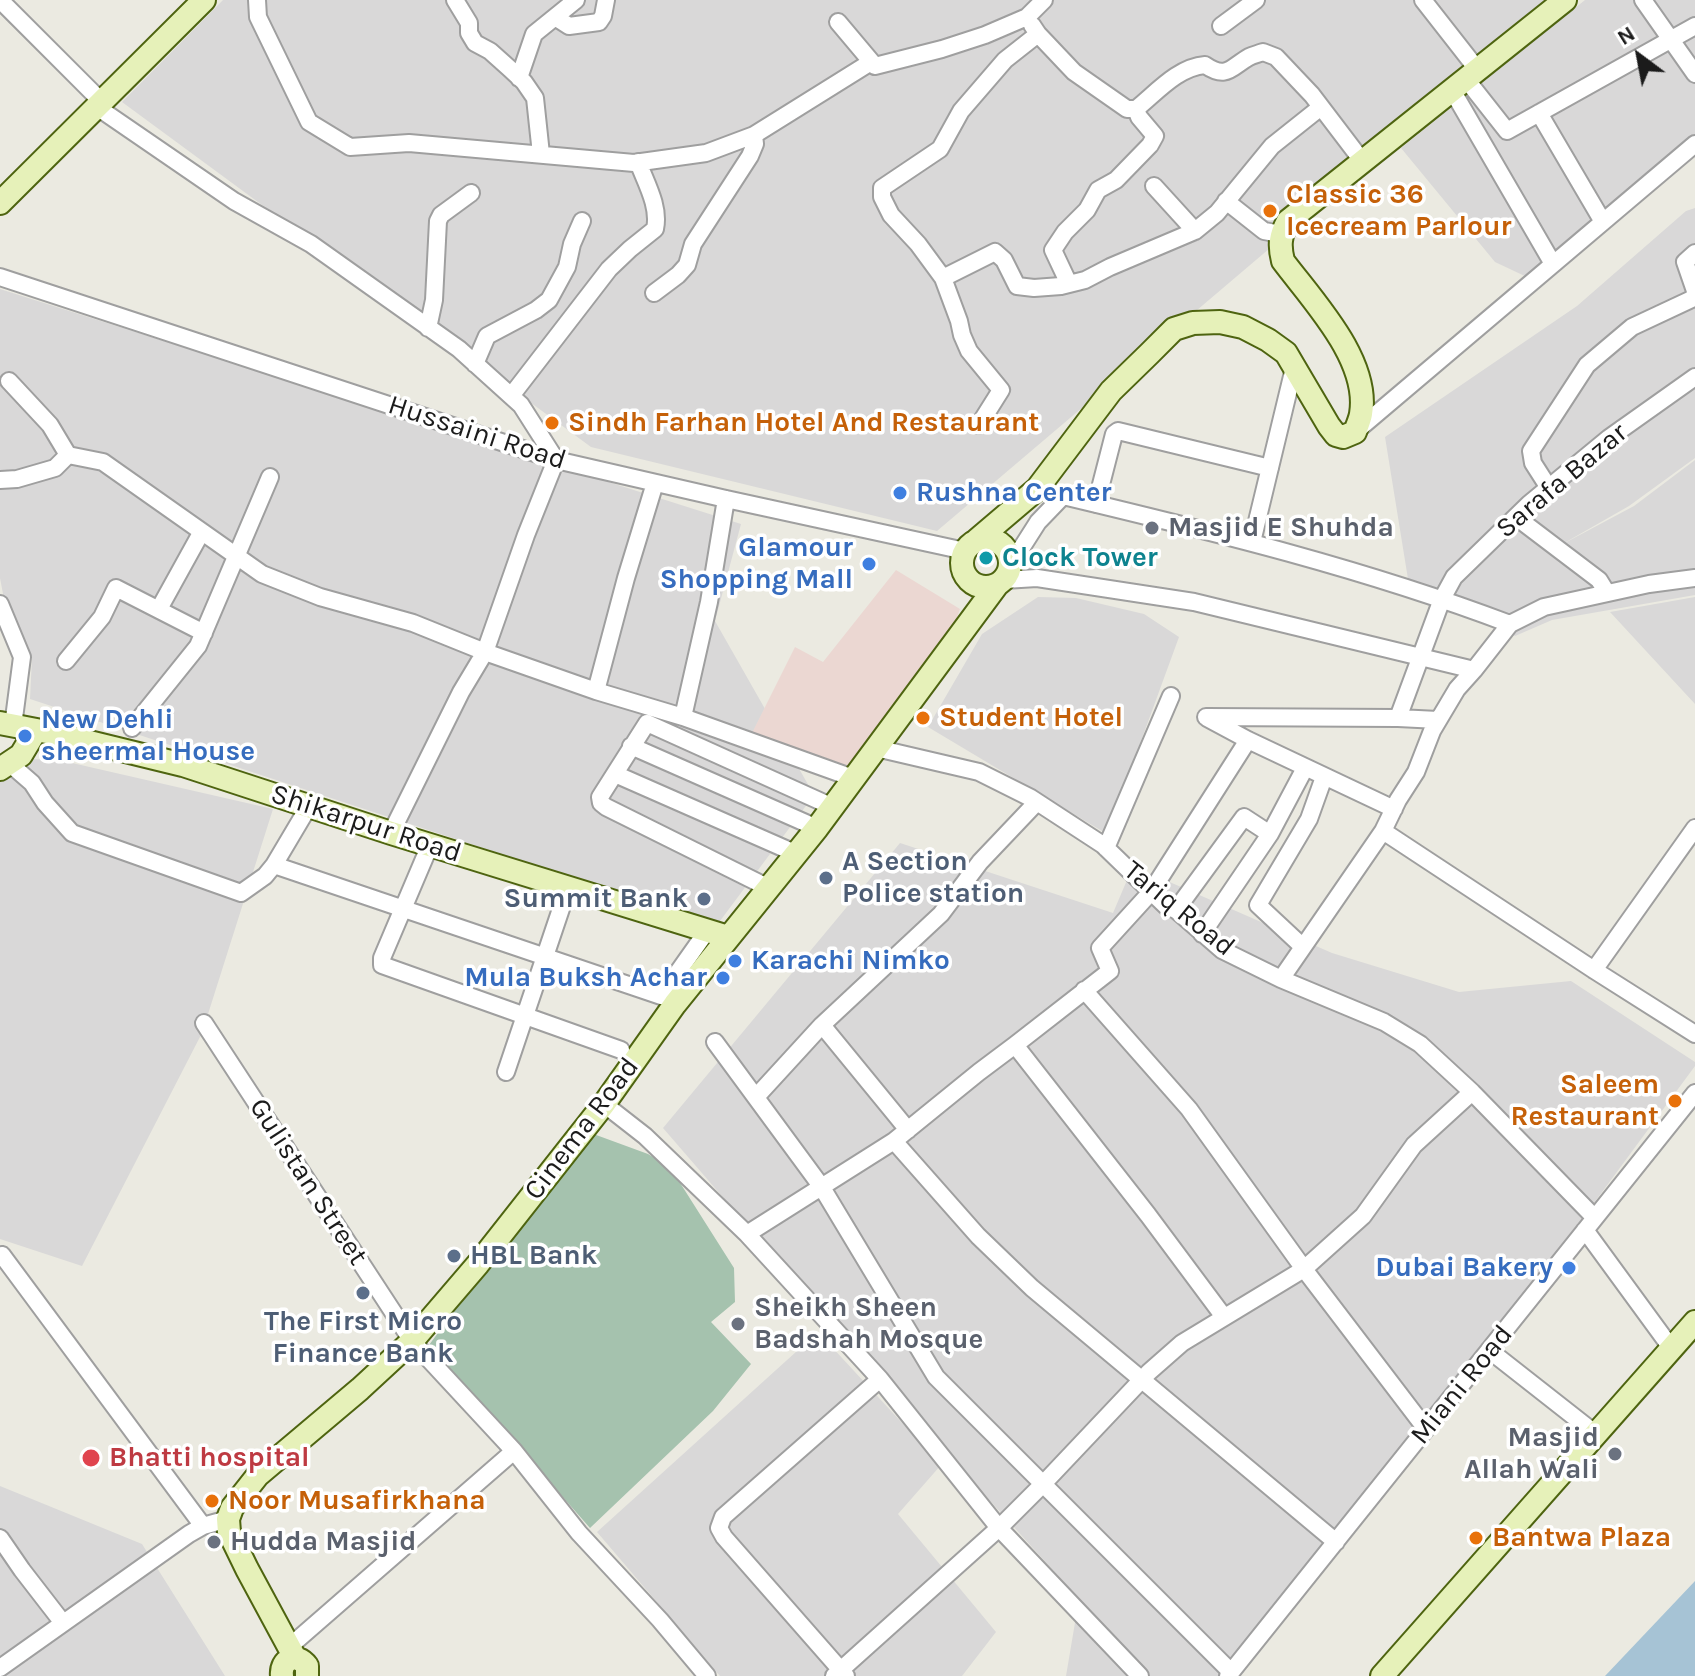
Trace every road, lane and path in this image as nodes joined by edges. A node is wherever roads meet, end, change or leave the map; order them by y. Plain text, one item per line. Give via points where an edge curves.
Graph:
1 (0, 0) edge
2 (204, 0) edge
3 (257, 0) edge
4 (455, 0) edge
5 (576, 0) edge
6 (606, 0) edge
7 (1044, 0) edge
8 (1256, 0) edge
9 (1423, 0) edge
10 (1565, 0) edge
11 (1643, 0) edge
12 (555, 17) junction
13 (1027, 17) junction
14 (838, 22) dead end
15 (1221, 26) dead end
16 (1695, 26) edge
17 (1038, 34) junction
18 (1670, 40) junction
19 (871, 62) junction
20 (1695, 74) edge
21 (519, 78) junction
22 (1465, 79) junction
23 (100, 104) junction
24 (1321, 107) junction
25 (1136, 109) junction
26 (1539, 113) junction
27 (754, 135) junction
28 (1695, 144) edge
29 (541, 154) junction
30 (638, 162) junction
31 (1363, 162) junction
32 (1154, 186) dead end
33 (471, 193) dead end
34 (1226, 201) junction
35 (0, 203) edge
36 (582, 221) dead end
37 (1603, 222) junction
38 (1195, 231) junction
39 (1281, 234) junction
40 (1695, 253) edge
41 (1553, 264) junction
42 (0, 277) edge
43 (943, 278) junction
44 (1069, 284) junction
45 (654, 293) dead end
46 (428, 328) junction
47 (475, 364) junction
48 (1294, 368) junction
49 (1695, 377) edge
50 (9, 381) dead end
51 (511, 396) junction
52 (979, 425) dead end
53 (1355, 432) junction
54 (68, 455) junction
55 (556, 460) junction
56 (1270, 468) junction
57 (270, 477) dead end
58 (0, 480) edge
59 (655, 483) junction
60 (1549, 488) junction
61 (1037, 489) junction
62 (1063, 496) junction
63 (726, 499) junction
64 (1096, 504) junction
65 (1516, 517) junction
66 (201, 533) junction
67 (1252, 542) junction
68 (971, 546) junction
69 (237, 557) junction
70 (1004, 577) junction
71 (1695, 578) edge
72 (1607, 593) junction
73 (1442, 599) junction
74 (0, 604) edge
75 (159, 609) junction
76 (1510, 624) junction
77 (204, 633) junction
78 (485, 652) junction
79 (1422, 657) junction
80 (66, 661) dead end
81 (1474, 670) junction
82 (596, 691) junction
83 (1171, 696) dead end
84 (683, 717) junction
85 (1398, 718) junction
86 (1438, 720) junction
87 (7, 724) edge
88 (132, 728) dead end
89 (36, 730) junction
90 (1248, 740) junction
91 (631, 746) junction
92 (876, 748) junction
93 (4, 766) edge
94 (1305, 768) junction
95 (615, 774) junction
96 (1324, 777) junction
97 (853, 778) junction
98 (1037, 802) junction
99 (309, 806) junction
100 (833, 807) junction
101 (1394, 809) junction
102 (817, 828) junction
103 (1695, 828) edge
104 (1383, 831) junction
105 (391, 833) junction
106 (1270, 834) junction
107 (430, 845) junction
108 (1690, 846) edge
109 (1106, 848) junction
110 (797, 854) junction
111 (274, 865) junction
112 (568, 888) junction
113 (769, 888) junction
114 (1151, 892) junction
115 (403, 908) junction
116 (1176, 910) junction
117 (717, 934) junction
118 (1202, 934) junction
119 (1303, 947) junction
120 (545, 956) junction
121 (1594, 970) junction
122 (1281, 979) junction
123 (1084, 990) junction
124 (525, 1017) junction
125 (204, 1023) dead end
126 (822, 1025) junction
127 (1695, 1034) edge
128 (715, 1042) dead end
129 (1015, 1045) junction
130 (621, 1050) dead end
131 (506, 1072) dead end
132 (1472, 1092) junction
133 (1695, 1093) edge
134 (756, 1097) junction
135 (604, 1104) junction
136 (908, 1130) junction
137 (894, 1141) junction
138 (821, 1186) junction
139 (1590, 1224) junction
140 (747, 1234) junction
141 (2, 1255) dead end
142 (1304, 1269) junction
143 (1224, 1317) junction
144 (1695, 1322) edge
145 (412, 1341) junction
146 (1672, 1349) junction
147 (1489, 1350) junction
148 (880, 1379) junction
149 (1141, 1381) junction
150 (1426, 1429) junction
151 (1596, 1434) junction
152 (514, 1451) junction
153 (1043, 1484) junction
154 (228, 1519) junction
155 (203, 1526) junction
156 (999, 1528) junction
157 (0, 1538) edge
158 (1336, 1542) junction
159 (63, 1623) junction
160 (300, 1667) edge
161 (0, 1668) edge
162 (840, 1674) edge
163 (1229, 1674) edge
164 (707, 1676) edge
165 (1140, 1676) edge
166 (1382, 1676) edge

1 - 23 street
2 - 23 street
3 - 29 street via 258,17 309,122 350,147 409,143
4 - 21 street via 475,43
5 - 12 street
6 - 12 street via 599,22 569,26
7 - 13 street
8 - 15 street
9 - 22 street
10 - 22 street
11 - 18 street
12 - 21 street via 534,34
13 - 17 street
13 - 19 street via 942,49 875,66
14 - 19 street
16 - 18 street
17 - 25 street via 1083,79 1127,109
17 - 43 street via 1005,60 961,111 940,149 882,188 891,215
18 - 20 street
18 - 26 street
19 - 27 street
21 - 29 street via 535,98
22 - 26 street via 1507,131
22 - 31 street
22 - 41 street
23 - 35 street
23 - 46 street via 234,201 311,244
24 - 25 street via 1276,57 1263,52 1230,71 1193,67
24 - 31 street
24 - 34 street via 1272,146
25 - 44 street via 1155,136 1116,180 1098,190 1053,250
26 - 37 street
27 - 30 street via 706,153
27 - 45 street via 750,156 693,244 687,265
28 - 37 street
29 - 30 street
30 - 51 street via 655,207 655,229 609,269
31 - 39 street via 1288,221
32 - 38 street
33 - 46 street via 438,221
34 - 38 street
34 - 39 street via 1264,231
36 - 47 street via 549,300 487,336
37 - 41 street
38 - 44 street
39 - 53 street via 1283,261 1342,339 1353,362 1361,387
40 - 60 street via 1685,262 1694,298 1632,327 1587,365 1531,451
41 - 53 street
42 - 55 street, Hussaini Road
43 - 44 street via 995,252 1017,286
43 - 52 street via 969,351 1001,390
46 - 47 street
47 - 51 street
48 - 53 street via 1336,435
48 - 56 street
48 - 61 street via 1286,353 1243,327 1220,322 1174,329 1111,391
49 - 60 street, Sarafa Bazar
50 - 54 street via 50,425
51 - 55 street
54 - 58 street via 55,468
54 - 66 street via 103,462
55 - 59 street, Hussaini Road
55 - 78 street
56 - 64 street via 1118,431
56 - 67 street
57 - 69 street
59 - 63 street, Hussaini Road
59 - 82 street
60 - 65 street, Sarafa Bazar
61 - 62 street
61 - 68 street
62 - 64 street
62 - 70 street via 1038,522
63 - 68 street, Hussaini Road
63 - 84 street
64 - 67 street
65 - 72 street via 1599,580
65 - 73 street, Sarafa Bazar via 1454,577
66 - 69 street
66 - 75 street
67 - 73 street
68 - 70 street via 994,540 1001,544 1006,550
68 - 70 street via 962,558 968,580 982,587
69 - 77 street
69 - 78 street via 262,574 320,597 413,623
70 - 79 street via 1194,602
70 - 92 street, Cinema Road
71 - 72 street
72 - 76 street via 1544,607
73 - 76 street
73 - 79 street, Sarafa Bazar
74 - 87 street via 22,657
75 - 77 street
75 - 80 street via 116,588 102,617
76 - 81 street
77 - 88 street
78 - 82 street
78 - 105 street
79 - 81 street
79 - 85 street, Sarafa Bazar
81 - 86 street
82 - 84 street
83 - 109 street
84 - 97 street
85 - 86 street
85 - 90 street via 1206,717
86 - 101 street
87 - 89 street, Shikarpur Road
89 - 93 street via 21,755
89 - 99 street, Shikarpur Road via 183,765
90 - 94 street
90 - 114 street
91 - 95 street
91 - 100 street via 651,724
91 - 102 street
92 - 97 street, Cinema Road
92 - 98 street, Tariq Road via 979,772
93 - 111 street via 32,783 72,833 93,841 241,893
94 - 96 street
94 - 106 street
95 - 110 street
95 - 113 street via 600,797 606,807
96 - 101 street
96 - 119 street via 1309,819 1258,905
97 - 100 street, Cinema Road
98 - 109 street, Tariq Road
98 - 126 street via 980,862 941,914
99 - 105 street, Shikarpur Road
99 - 111 street
100 - 102 street, Cinema Road
101 - 104 street
102 - 110 street, Cinema Road
103 - 108 street
104 - 119 street
104 - 121 street
105 - 107 street, Shikarpur Road
106 - 116 street via 1244,817
106 - 118 street
107 - 112 street, Shikarpur Road
107 - 115 street
108 - 121 street
109 - 114 street, Tariq Road
110 - 113 street, Cinema Road
111 - 115 street
112 - 117 street, Shikarpur Road
112 - 120 street
113 - 117 street, Cinema Road
114 - 116 street, Tariq Road
114 - 123 street via 1100,948 1110,971
115 - 120 street
115 - 124 street via 382,965
116 - 118 street, Tariq Road
117 - 120 street via 661,996
117 - 135 street, Cinema Road
118 - 122 street, Tariq Road via 1222,950
119 - 122 street
120 - 124 street
121 - 127 street
122 - 132 street, Tariq Road via 1384,1022 1420,1044
123 - 129 street
123 - 142 street via 1189,1109
124 - 130 street
124 - 131 street
125 - 145 street, Gulistan Street
126 - 134 street
126 - 136 street
128 - 134 street
129 - 136 street
129 - 143 street
132 - 139 street, Tariq Road
132 - 142 street via 1414,1145 1363,1216
133 - 139 street, Miani Road
134 - 138 street
135 - 140 street
135 - 145 street, Cinema Road
136 - 137 street
137 - 138 street
137 - 149 street via 978,1236
138 - 140 street
138 - 153 street via 936,1377
139 - 146 street, Tariq Road
139 - 147 street, Miani Road
140 - 148 street
141 - 155 street
142 - 143 street
142 - 150 street
143 - 149 street via 1182,1343
144 - 146 street
145 - 152 street, Gulistan Street
145 - 154 street, Cinema Road via 258,1475
146 - 151 street
147 - 150 street, Miani Road
147 - 151 street
148 - 156 street
148 - 162 street via 723,1517 719,1528
149 - 153 street
149 - 158 street
150 - 158 street, Miani Road
151 - 166 street
152 - 160 street
152 - 164 street, Gulistan Street via 579,1533
153 - 156 street
153 - 163 street
154 - 155 street
154 - 160 street via 247,1569
155 - 159 street
156 - 162 street
156 - 165 street
157 - 159 street
158 - 163 street, Miani Road
159 - 161 street

